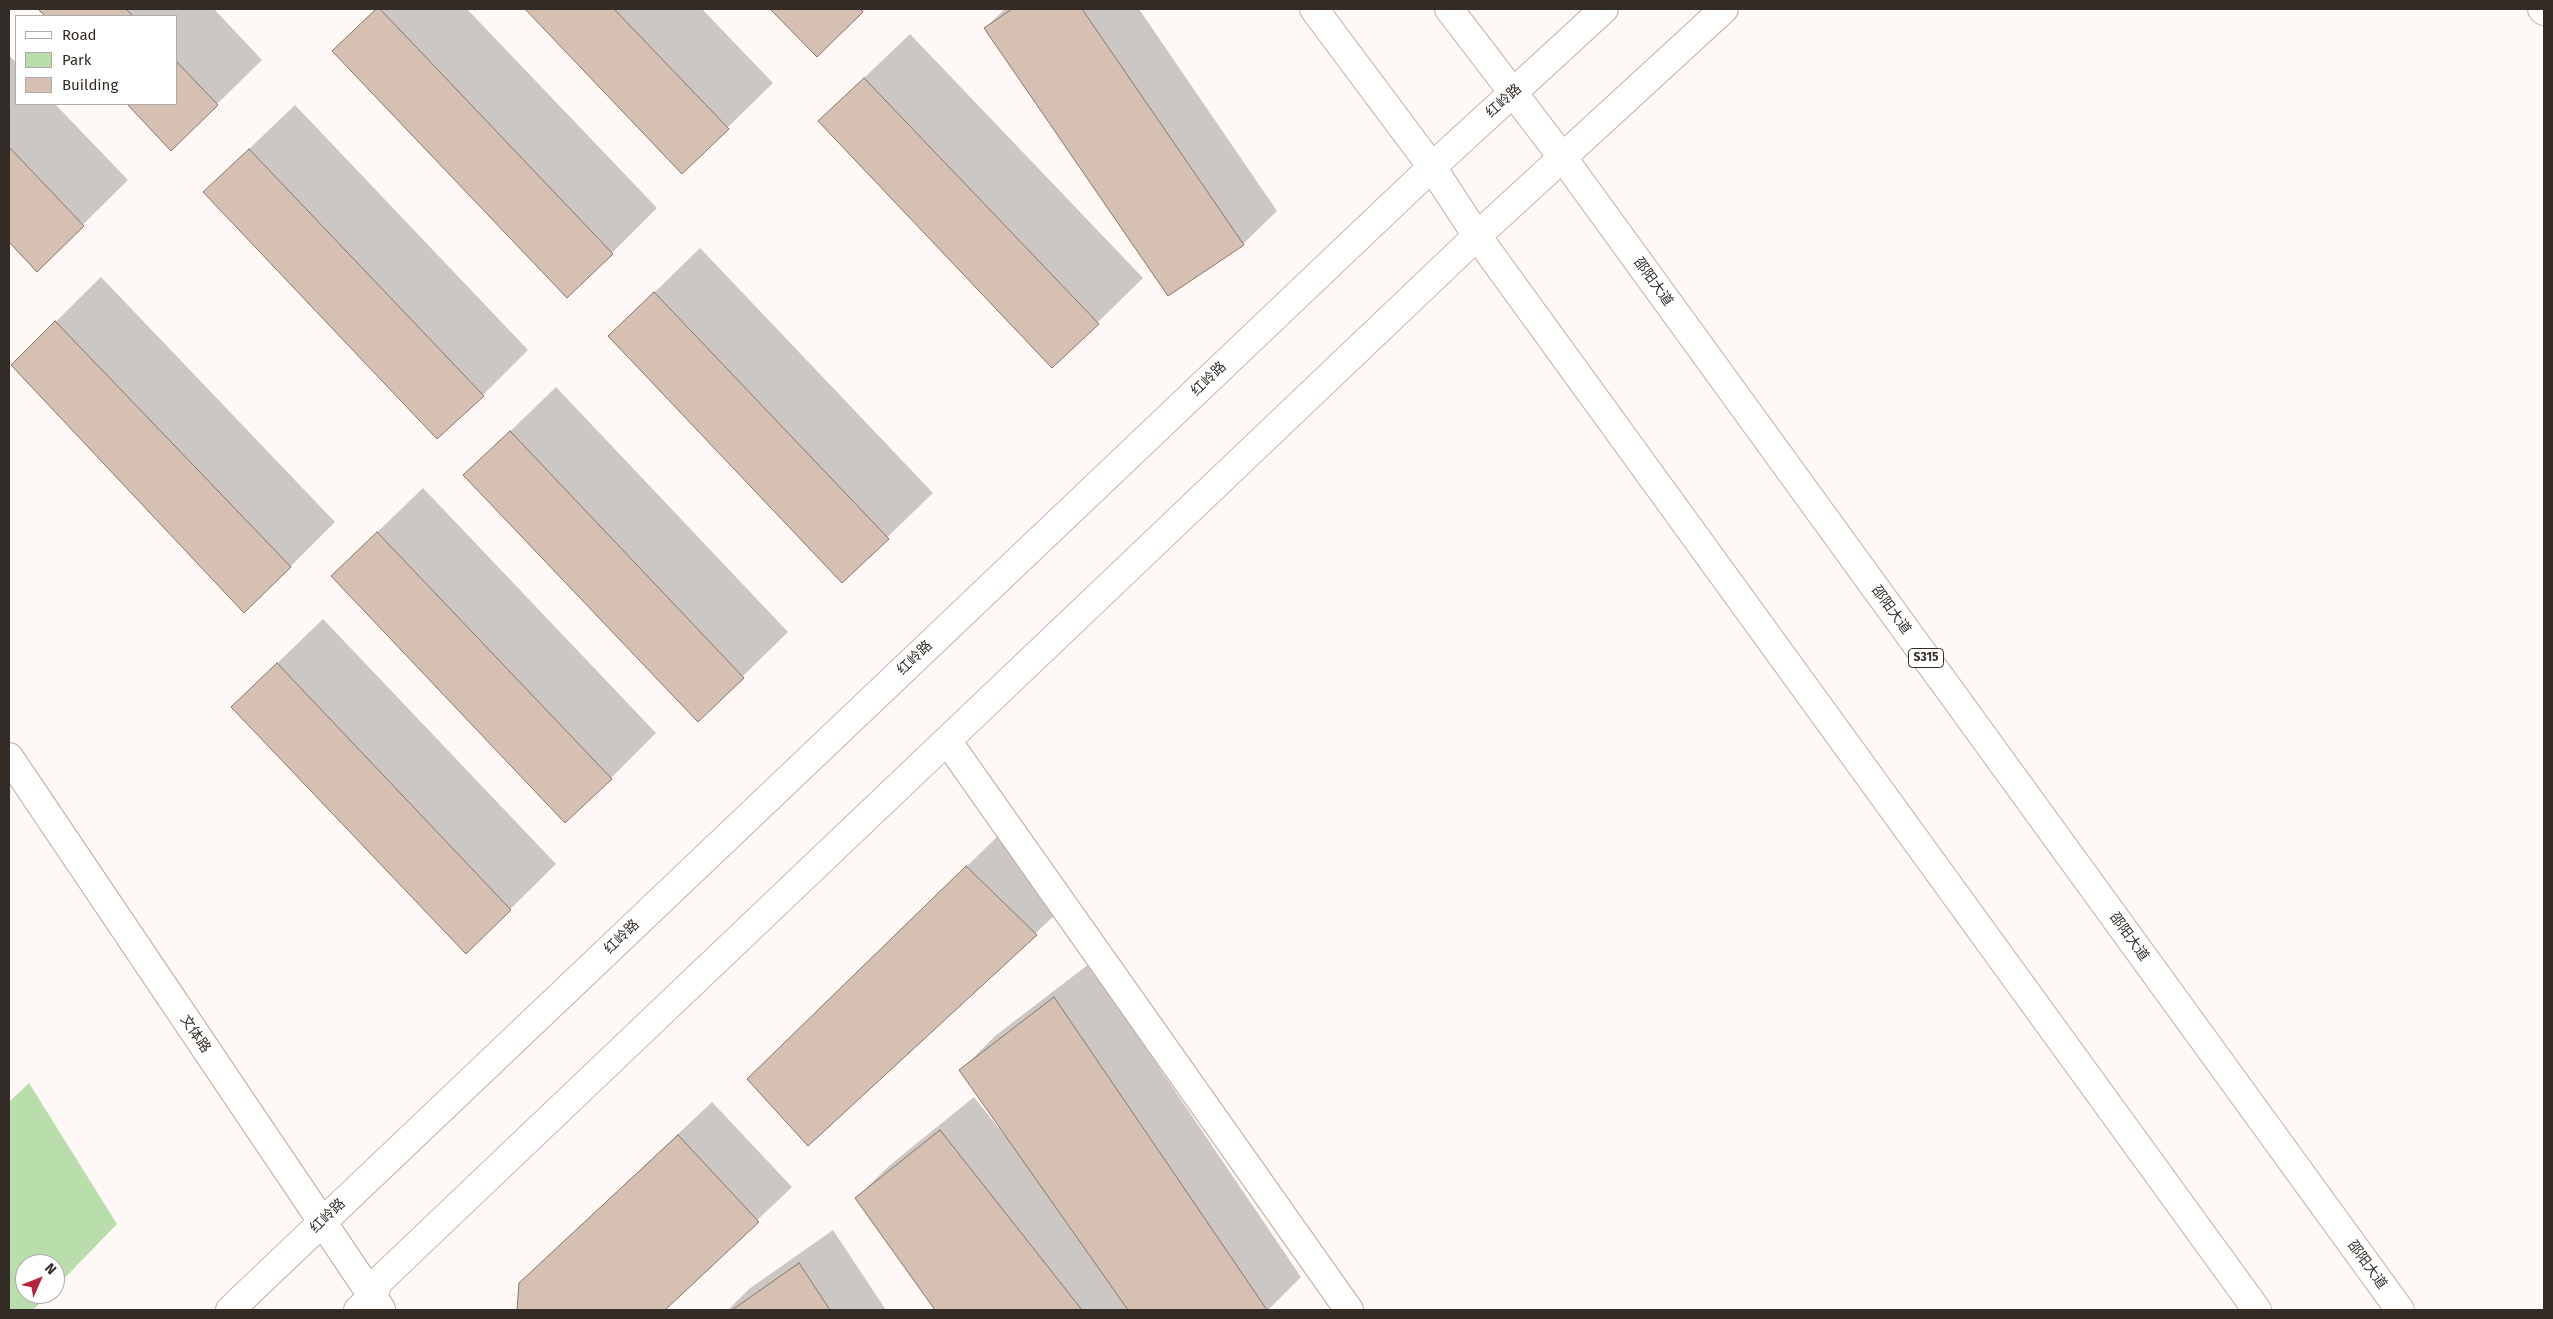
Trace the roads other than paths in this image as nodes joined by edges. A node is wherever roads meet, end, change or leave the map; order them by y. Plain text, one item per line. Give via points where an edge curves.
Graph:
1 (1314, 9) edge
2 (1449, 9) edge
3 (1604, 9) edge
4 (1724, 9) edge
5 (1512, 94) junction
6 (1562, 158) junction
7 (1432, 167) junction
8 (1477, 236) junction
9 (948, 742) junction
10 (9, 757) edge
11 (322, 1223) junction
12 (371, 1306) edge
13 (230, 1310) edge
14 (1349, 1310) edge
15 (2257, 1310) edge
16 (2400, 1310) edge

1 - 7 main road
2 - 5 main road, 邵阳大道 / S315
3 - 5 main road, 红岭路
4 - 6 main road
5 - 6 main road, 邵阳大道 / S315
5 - 7 main road, 红岭路
6 - 8 main road
6 - 16 main road, 邵阳大道 / S315
7 - 8 main road
7 - 11 main road, 红岭路
8 - 9 main road
8 - 15 main road
9 - 12 main road via 378,1282
9 - 14 main road
10 - 11 main road, 文体路
11 - 12 main road, 文体路
11 - 13 main road, 红岭路

